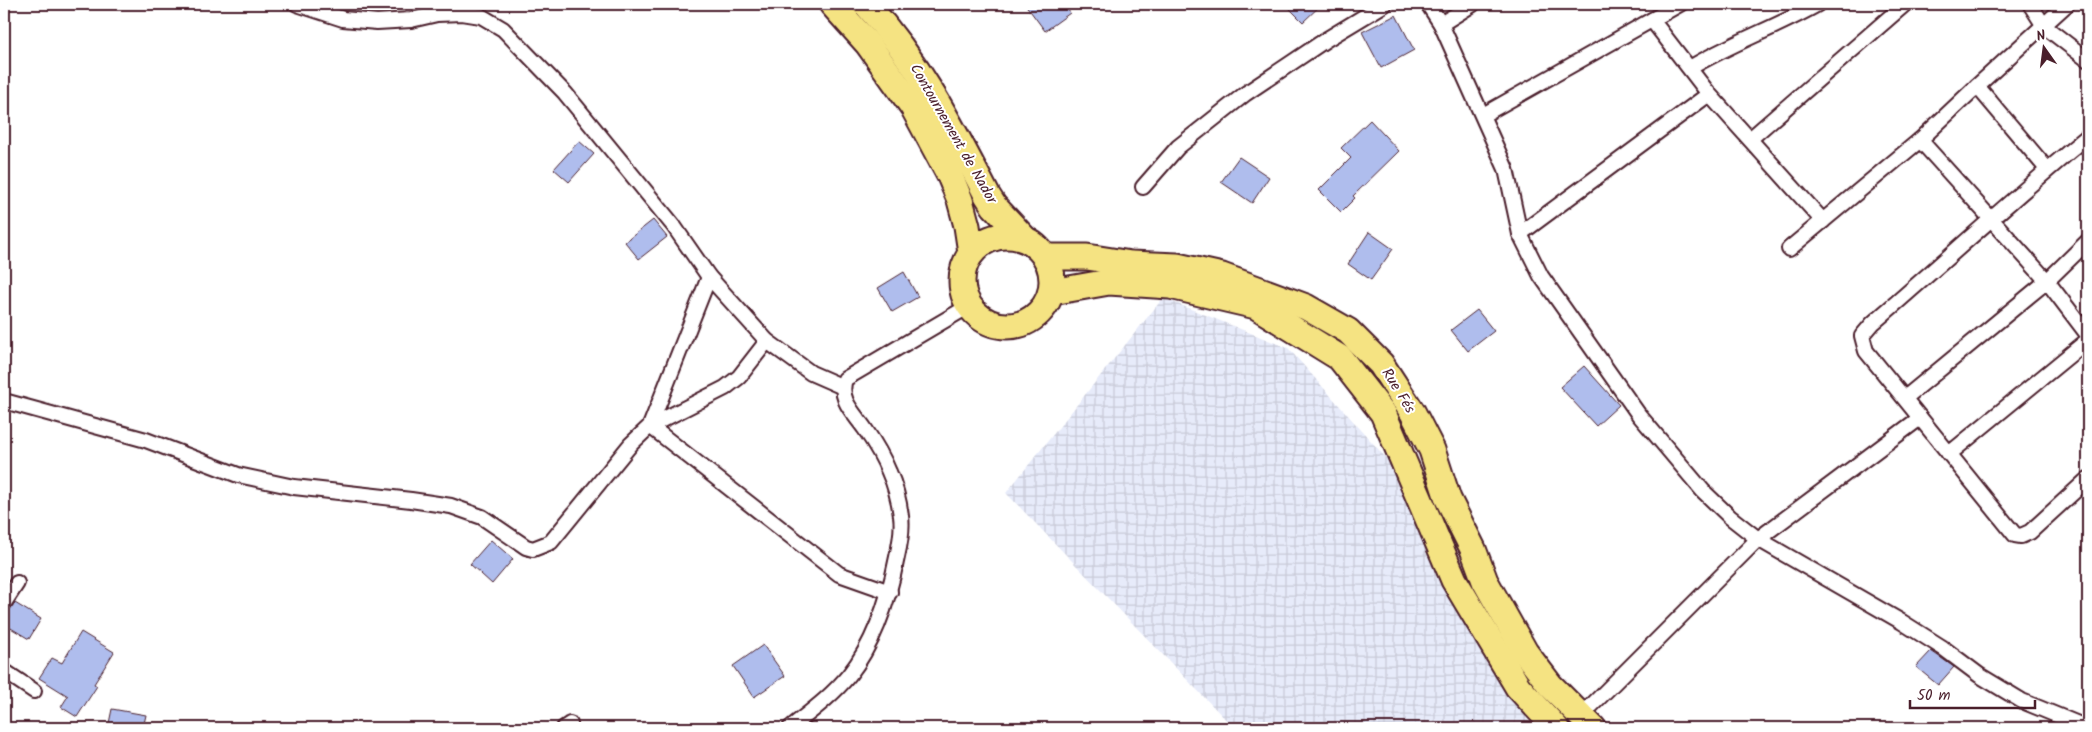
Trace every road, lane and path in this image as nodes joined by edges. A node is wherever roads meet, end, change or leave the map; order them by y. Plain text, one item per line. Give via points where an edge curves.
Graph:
1 (297, 4) edge
2 (832, 4) edge
3 (866, 4) edge
4 (1385, 4) edge
5 (1428, 4) edge
6 (1473, 4) edge
7 (1680, 4) edge
8 (1818, 4) edge
9 (1905, 4) edge
10 (2030, 4) edge
11 (2067, 4) edge
12 (1652, 20) junction
13 (1441, 24) junction
14 (2044, 26) junction
15 (2088, 60) edge
16 (1690, 68) junction
17 (1977, 86) junction
18 (1709, 94) junction
19 (1483, 115) junction
20 (2088, 136) edge
21 (1750, 139) junction
22 (1920, 140) junction
23 (2047, 169) junction
24 (1143, 187) dead end
25 (1993, 219) junction
26 (1823, 221) junction
27 (1520, 234) junction
28 (1024, 238) junction
29 (2088, 241) edge
30 (1789, 249) dead end
31 (971, 252) junction
32 (1047, 257) junction
33 (709, 278) junction
34 (2047, 281) junction
35 (1052, 292) junction
36 (968, 306) junction
37 (2088, 335) edge
38 (2088, 340) edge
39 (768, 341) junction
40 (843, 387) junction
41 (1905, 398) junction
42 (4, 401) edge
43 (1920, 418) junction
44 (650, 426) junction
45 (1949, 454) junction
46 (2088, 479) edge
47 (1758, 539) junction
48 (17, 583) dead end
49 (890, 592) junction
50 (4, 603) edge
51 (4, 671) edge
52 (34, 691) dead end
53 (1587, 722) edge
54 (790, 728) edge
55 (1556, 728) edge
56 (2088, 728) edge

1 - 33 street via 343,19 377,22 462,13 481,16 504,29 571,100 673,224
2 - 31 highway, Contournement de Nador via 868,44 913,107 960,200
3 - 28 highway, Contournement de Nador via 888,28 934,95 994,206
4 - 24 street via 1245,94 1178,147
5 - 13 street
6 - 13 street
7 - 12 street
8 - 16 street via 1792,19 1718,51
9 - 21 street
10 - 14 street
11 - 14 street
12 - 16 street
12 - 19 street
13 - 19 street
14 - 15 street
14 - 17 street
16 - 18 street
17 - 22 street
17 - 23 street
18 - 21 street
18 - 27 street
19 - 27 street via 1506,169
20 - 23 street
21 - 26 street
22 - 25 street
22 - 26 street
23 - 25 street
25 - 34 street
25 - 41 street via 1864,333 1862,340 1866,351
26 - 30 street
27 - 47 street via 1541,276 1639,415 1703,491
28 - 31 highway via 1005,235 986,240
28 - 32 highway
29 - 34 street
31 - 36 highway via 962,269 962,288
32 - 35 highway via 1053,275
32 - 53 highway, Rue Fés via 1087,257 1131,264 1177,266 1222,276 1306,307 1348,331 1382,364 1413,413 1432,450 1448,499 1486,581 1526,652 1550,686
33 - 39 street
33 - 44 street
34 - 37 street
34 - 41 street
35 - 36 highway via 1042,311 1025,323 1004,326 984,320
35 - 55 highway, Rue Fés via 1109,282 1170,286 1256,306 1340,358 1383,413 1454,580 1518,687
36 - 40 street via 851,374
38 - 45 street
39 - 40 street via 811,373
39 - 44 street via 739,377 725,388
40 - 49 street via 850,410 865,429 889,472 897,497 902,530
41 - 43 street
42 - 44 street via 146,440 238,475 294,487 451,506 482,517 533,550 551,542 631,444
43 - 45 street
43 - 47 street
44 - 49 street via 839,574
45 - 46 street via 2017,536 2030,532
47 - 53 street
47 - 56 street via 1902,622 2022,701
48 - 50 street
49 - 54 street via 863,653 849,675 819,706
51 - 52 street

